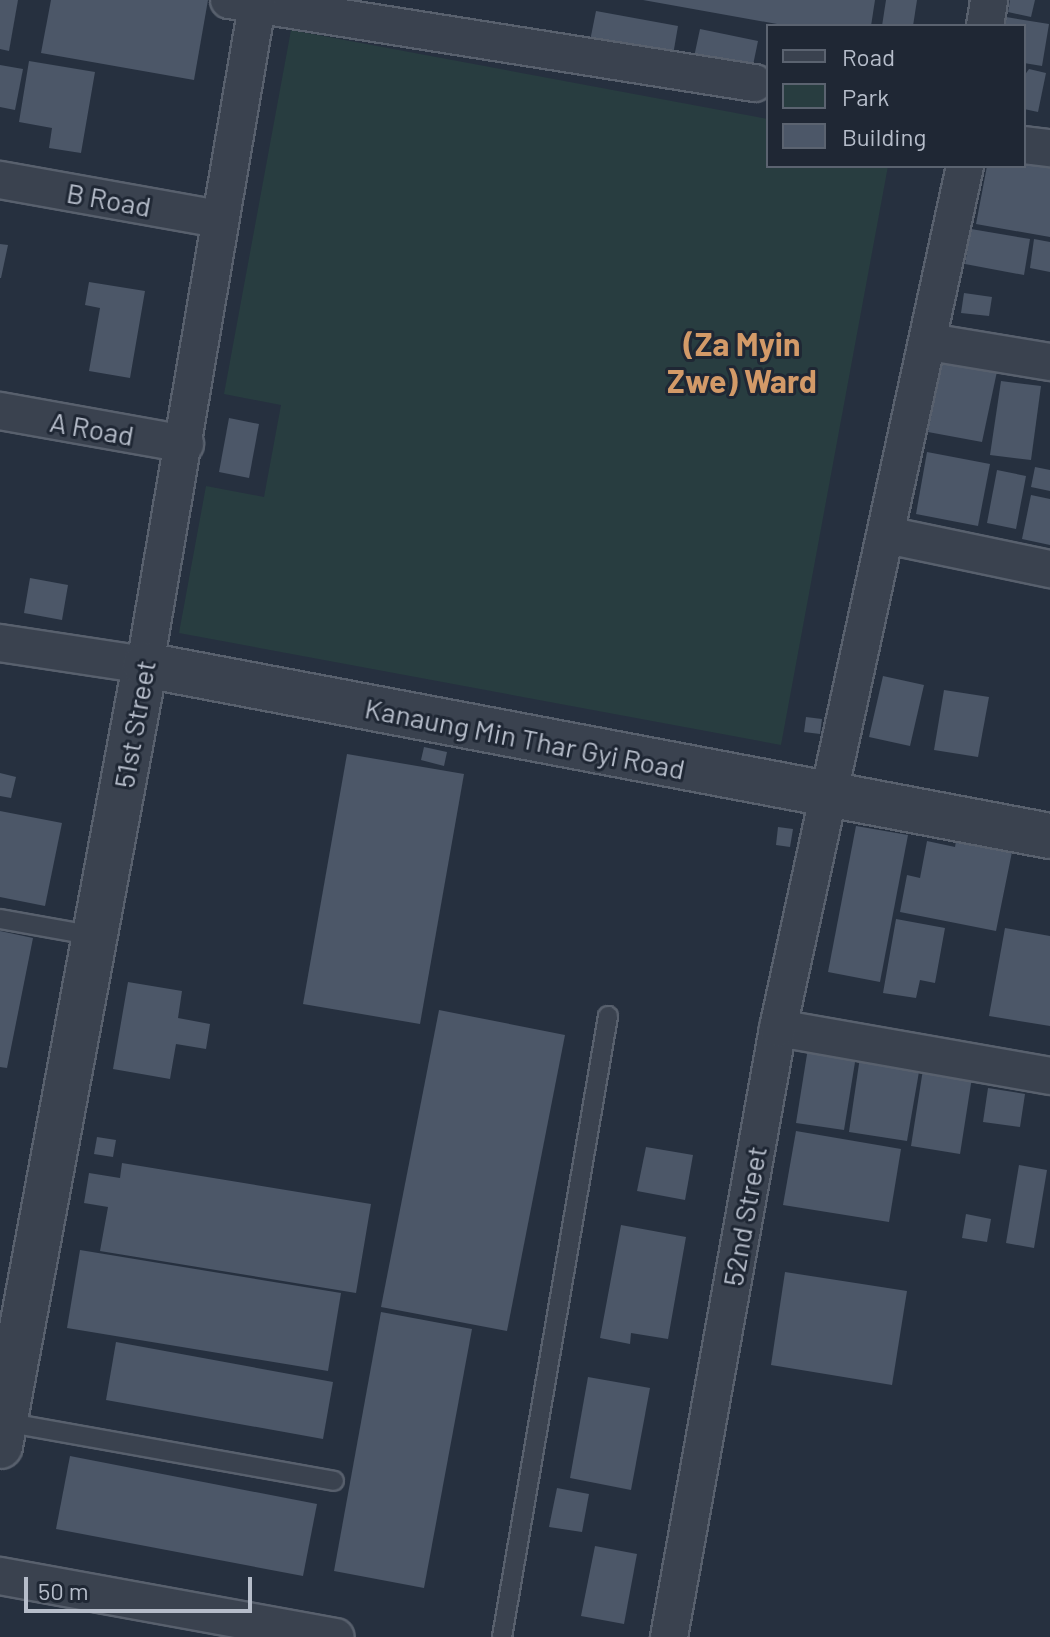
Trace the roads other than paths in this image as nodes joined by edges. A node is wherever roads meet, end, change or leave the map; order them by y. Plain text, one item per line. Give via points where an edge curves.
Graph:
1 (989, 0) edge
2 (248, 2) edge
3 (985, 24) edge
4 (754, 83) dead end
5 (1026, 145) edge
6 (1050, 148) edge
7 (965, 168) edge
8 (0, 180) edge
9 (218, 219) junction
10 (929, 342) junction
11 (1050, 362) edge
12 (0, 411) edge
13 (185, 444) junction
14 (887, 535) junction
15 (1050, 569) edge
16 (0, 643) edge
17 (145, 665) junction
18 (831, 797) junction
19 (1050, 836) edge
20 (0, 919) edge
21 (95, 936) junction
22 (608, 1016) dead end
23 (778, 1028) junction
24 (1050, 1076) edge
25 (4, 1409) edge
26 (334, 1481) dead end
27 (0, 1576) edge
28 (335, 1637) edge
29 (502, 1637) edge
30 (669, 1637) edge

1 - 3 street
2 - 4 street
2 - 9 street, 51st Street
5 - 6 street
7 - 10 street, 52nd Street
8 - 9 street, B Road
9 - 13 street, 51st Street
10 - 11 street
10 - 14 street, 52nd Street
12 - 13 street, A Road
13 - 17 street, 51st Street
14 - 15 street
14 - 18 street, 52nd Street
16 - 17 street, Kanaung Min Thar Gyi Road
17 - 18 street, Kanaung Min Thar Gyi Road
17 - 21 street, 51st Street
18 - 19 street, Kanaung Min Thar Gyi Road
18 - 23 street, 52nd Street
20 - 21 lane
21 - 25 street, 51st Street
22 - 29 lane
23 - 24 street
23 - 30 street, 52nd Street
25 - 26 lane
27 - 28 street

